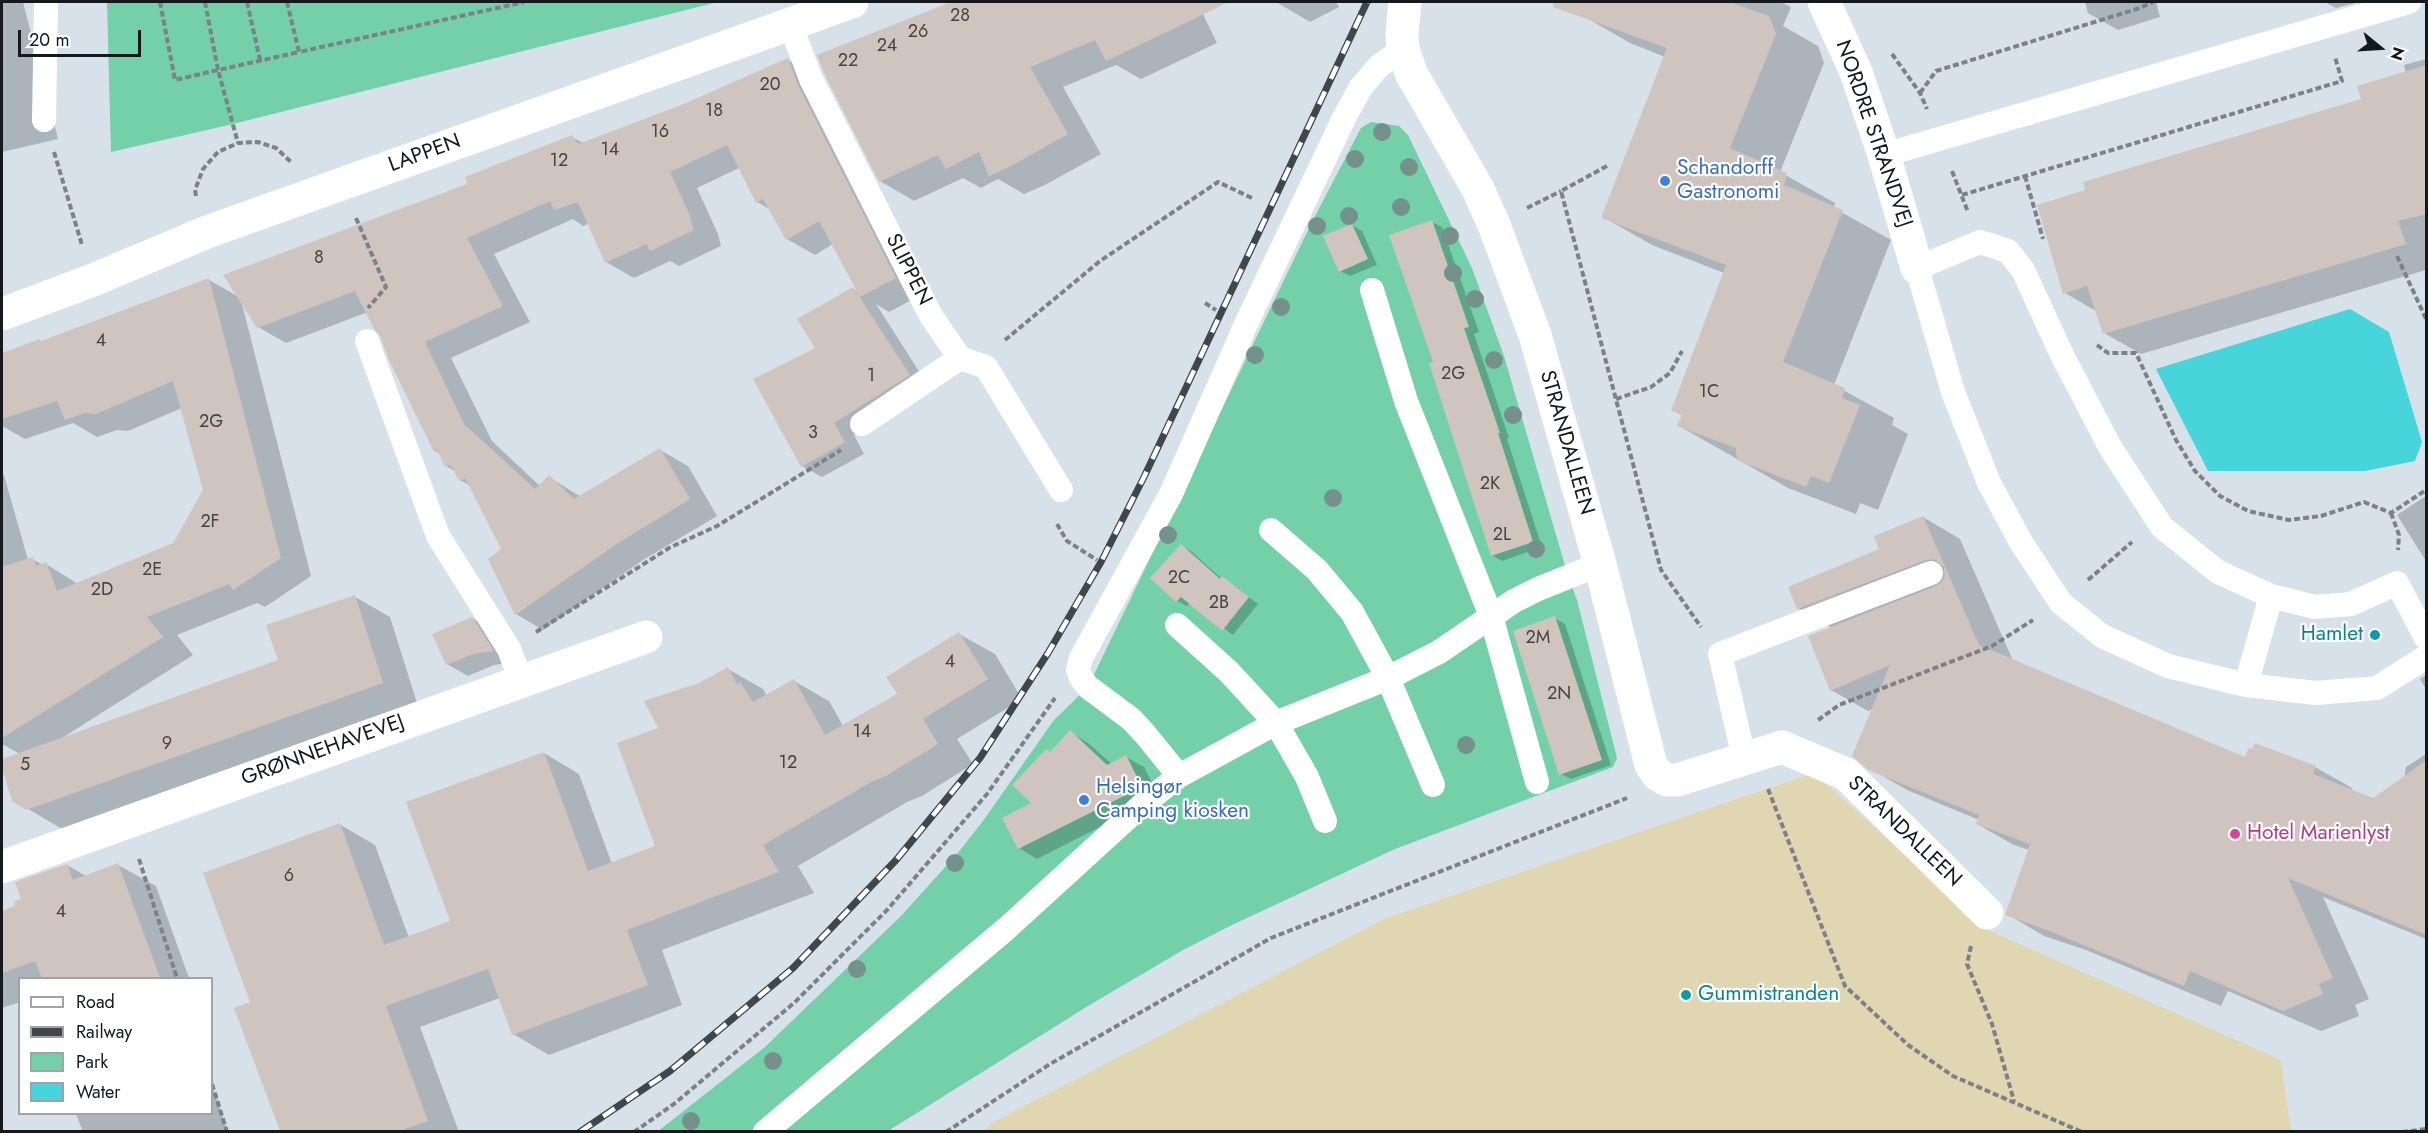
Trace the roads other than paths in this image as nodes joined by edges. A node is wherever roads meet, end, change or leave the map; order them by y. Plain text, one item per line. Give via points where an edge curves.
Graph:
1 (46, 2) edge
2 (852, 2) edge
3 (1405, 2) edge
4 (1824, 2) edge
5 (2409, 2) edge
6 (790, 24) junction
7 (1403, 49) junction
8 (44, 120) road end
9 (1884, 155) junction
10 (1917, 268) junction
11 (1372, 290) dead end
12 (2, 314) edge
13 (367, 341) road end
14 (960, 358) junction
15 (862, 424) road end
16 (1061, 490) road end
17 (1271, 530) dead end
18 (1600, 564) junction
19 (1931, 573) dead end
20 (2271, 596) junction
21 (1491, 616) junction
22 (1177, 625) dead end
23 (646, 637) dead end
24 (2427, 639) edge
25 (2427, 657) edge
26 (1388, 678) junction
27 (520, 681) junction
28 (2246, 685) junction
29 (1276, 723) junction
30 (1760, 753) junction
31 (1179, 776) junction
32 (1537, 782) dead end
33 (1433, 785) dead end
34 (1325, 821) dead end
35 (2, 867) edge
36 (1987, 913) road end
37 (765, 1131) edge

1 - 8 lane
2 - 6 street, LAPPEN
3 - 7 street, STRANDALLEEN
4 - 9 street, NORDRE STRANDVEJ via 1856,72
5 - 9 lane
6 - 12 street, LAPPEN via 304,196
6 - 14 lane, SLIPPEN via 811,79 931,316
7 - 18 street, STRANDALLEEN via 1411,73 1478,189 1524,302
7 - 31 lane via 1379,66 1361,87 1345,116 1171,494 1081,658 1078,669 1088,687 1131,719
9 - 10 street, NORDRE STRANDVEJ
10 - 20 lane via 1980,242 2008,251 2024,270 2110,447 2162,527 2217,572
10 - 28 lane via 1953,392 1989,483 2022,544 2061,603 2102,636 2168,666
11 - 21 lane via 1406,401
13 - 27 lane via 438,536 509,649
14 - 15 lane
14 - 16 lane via 986,367
17 - 26 lane via 1334,589 1352,612
18 - 21 lane via 1538,589
18 - 30 street, STRANDALLEEN via 1652,765 1658,775 1677,780
19 - 30 lane via 1720,654
20 - 24 lane via 2315,607 2351,604 2397,583
20 - 28 lane
21 - 26 lane via 1439,652
21 - 32 lane
22 - 29 lane via 1229,672
23 - 27 street, GRØNNEHAVEVEJ
25 - 28 lane via 2377,688 2316,693
26 - 29 lane
26 - 33 lane
27 - 35 street, GRØNNEHAVEVEJ
29 - 31 lane
29 - 34 lane via 1307,777
30 - 36 street, STRANDALLEEN via 1846,774
31 - 37 lane via 1006,929

